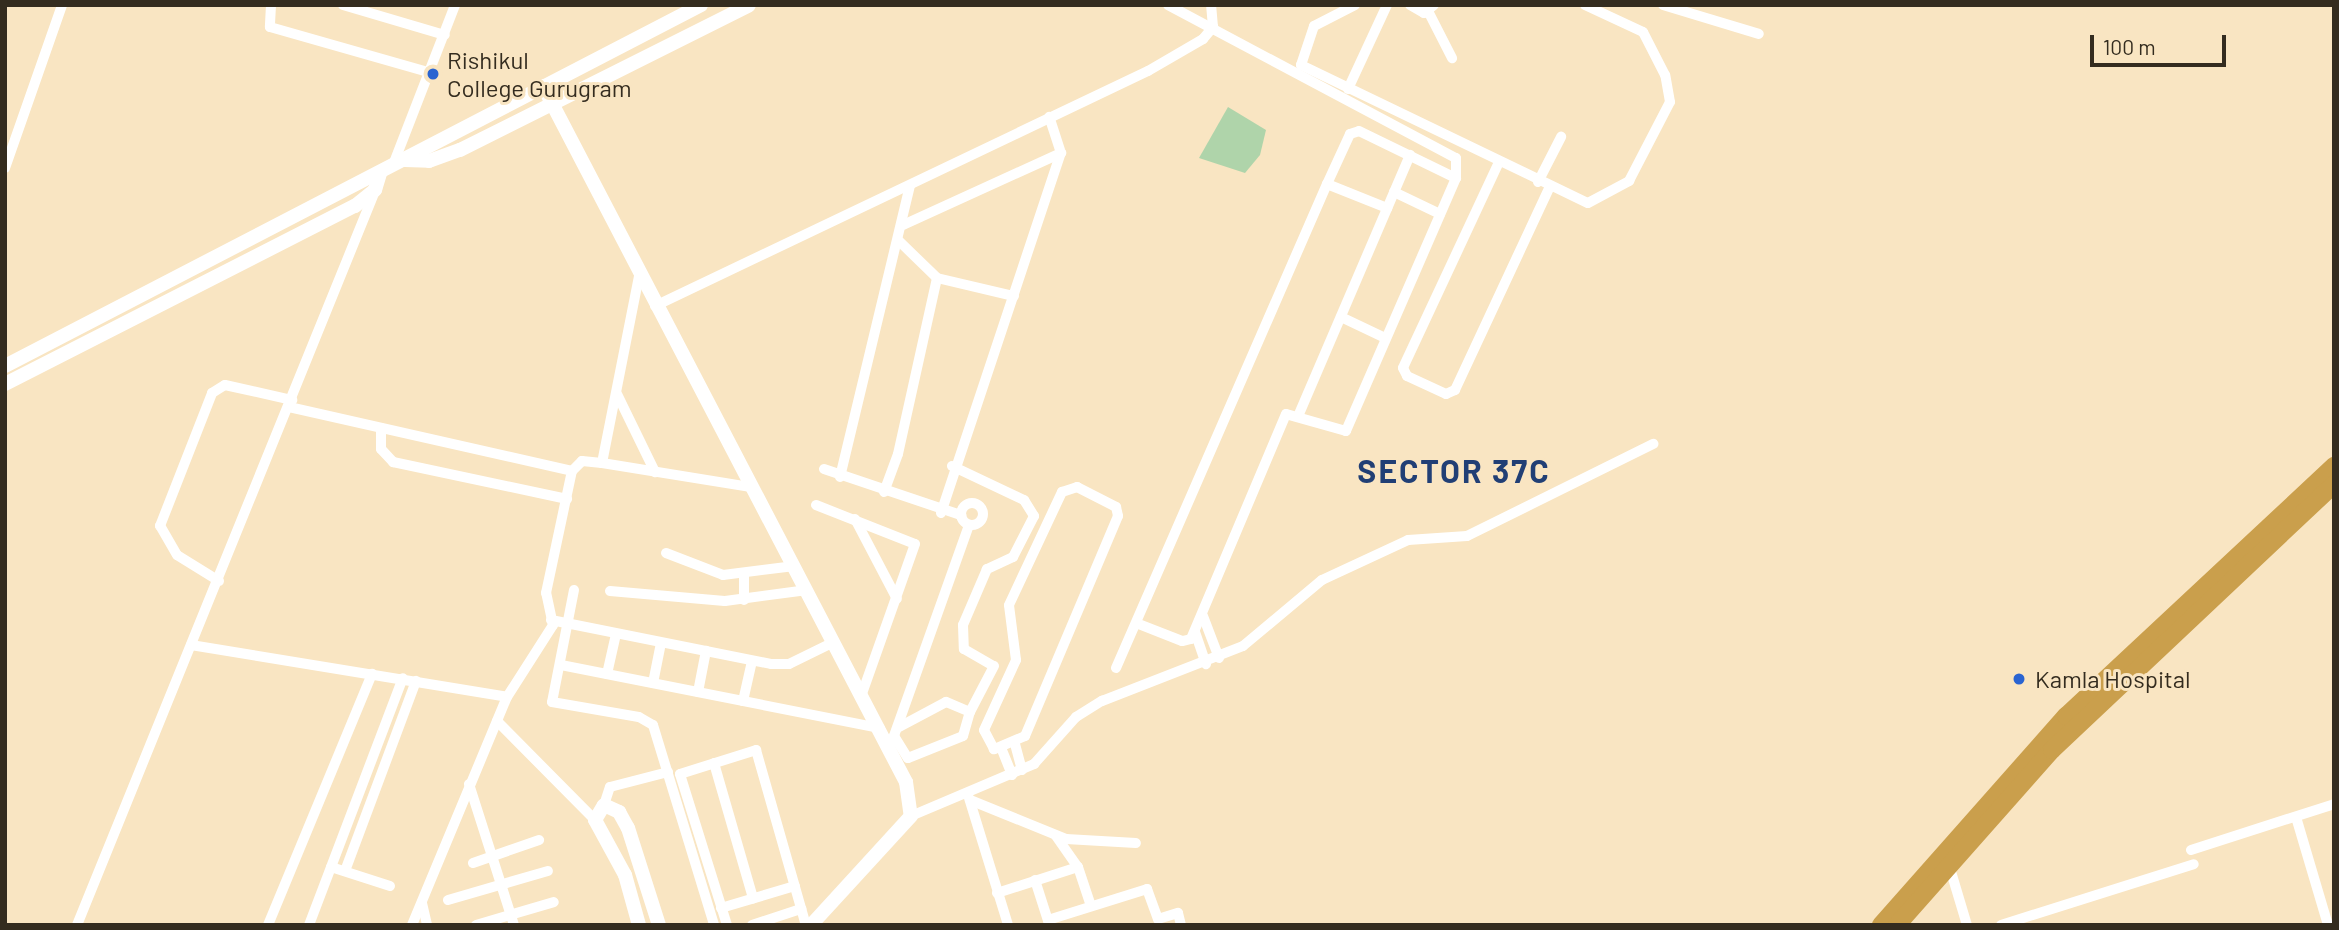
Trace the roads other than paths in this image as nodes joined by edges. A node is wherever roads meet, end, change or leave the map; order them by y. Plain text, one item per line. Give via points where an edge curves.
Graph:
1 (62, 5) edge
2 (271, 5) edge
3 (343, 5) edge
4 (455, 5) edge
5 (701, 5) edge
6 (749, 5) edge
7 (1168, 5) edge
8 (1212, 5) edge
9 (1355, 5) edge
10 (1387, 5) edge
11 (1410, 5) edge
12 (1585, 5) edge
13 (1663, 5) edge
14 (1431, 8) edge
15 (1213, 27) junction
16 (1759, 34) dead end
17 (445, 35) junction
18 (1452, 58) dead end
19 (431, 73) junction
20 (543, 86) junction
21 (1348, 89) junction
22 (553, 103) junction
23 (1049, 117) junction
24 (1561, 137) dead end
25 (1061, 153) junction
26 (1410, 155) junction
27 (399, 162) junction
28 (1499, 162) junction
29 (5, 168) edge
30 (380, 174) junction
31 (1456, 178) junction
32 (1538, 182) junction
33 (1327, 184) junction
34 (910, 185) junction
35 (1549, 188) junction
36 (375, 190) junction
37 (1394, 192) junction
38 (1387, 208) junction
39 (1440, 214) junction
40 (903, 225) junction
41 (899, 241) junction
42 (639, 276) junction
43 (937, 278) junction
44 (1014, 296) junction
45 (655, 306) junction
46 (1341, 317) junction
47 (1385, 338) junction
48 (5, 366) edge
49 (5, 384) edge
50 (617, 393) junction
51 (290, 403) junction
52 (1299, 414) junction
53 (381, 428) junction
54 (1653, 444) dead end
55 (602, 463) junction
56 (952, 466) junction
57 (2334, 466) edge
58 (824, 469) dead end
59 (572, 471) junction
60 (655, 471) junction
61 (840, 477) junction
62 (2334, 484) edge
63 (751, 487) junction
64 (884, 492) junction
65 (567, 499) junction
66 (816, 505) dead end
67 (941, 513) junction
68 (961, 515) junction
69 (855, 519) junction
70 (970, 525) junction
71 (666, 553) dead end
72 (794, 566) junction
73 (744, 575) junction
74 (219, 581) junction
75 (574, 590) dead end
76 (807, 590) junction
77 (610, 591) dead end
78 (897, 599) junction
79 (744, 600) junction
80 (1203, 616) junction
81 (551, 620) junction
82 (1136, 623) junction
83 (568, 625) junction
84 (1195, 632) junction
85 (615, 634) junction
86 (834, 642) junction
87 (661, 643) junction
88 (191, 645) junction
89 (706, 652) junction
90 (1219, 658) junction
91 (752, 661) junction
92 (1206, 664) junction
93 (561, 665) junction
94 (1116, 668) dead end
95 (372, 674) junction
96 (607, 674) junction
97 (403, 678) junction
98 (416, 681) junction
99 (653, 683) junction
100 (698, 692) junction
101 (862, 694) junction
102 (507, 696) junction
103 (743, 701) junction
104 (970, 712) junction
105 (497, 721) junction
106 (880, 728) junction
107 (893, 737) junction
108 (1015, 744) junction
109 (1002, 750) junction
110 (714, 764) junction
111 (1023, 769) junction
112 (668, 772) junction
113 (1012, 775) junction
114 (469, 783) junction
115 (969, 797) junction
116 (2334, 804) edge
117 (604, 805) junction
118 (911, 816) junction
119 (2296, 817) junction
120 (596, 820) junction
121 (1056, 836) junction
122 (539, 840) dead end
123 (1136, 844) dead end
124 (2191, 850) dead end
125 (492, 856) junction
126 (1945, 857) junction
127 (472, 863) dead end
128 (2194, 864) dead end
129 (331, 867) junction
130 (1078, 867) junction
131 (345, 871) junction
132 (548, 871) dead end
133 (1035, 880) junction
134 (502, 885) junction
135 (795, 886) junction
136 (390, 887) dead end
137 (996, 892) junction
138 (754, 898) junction
139 (448, 900) dead end
140 (422, 902) junction
141 (554, 902) dead end
142 (1091, 906) junction
143 (721, 908) junction
144 (801, 909) junction
145 (513, 920) edge
146 (1049, 923) edge
147 (77, 925) edge
148 (268, 925) edge
149 (309, 925) edge
150 (412, 925) edge
151 (427, 925) edge
152 (476, 925) edge
153 (639, 925) edge
154 (659, 925) edge
155 (714, 925) edge
156 (727, 925) edge
157 (752, 925) edge
158 (808, 925) edge
159 (1008, 925) edge
160 (1181, 925) edge
161 (1881, 925) edge
162 (1897, 925) edge
163 (1966, 925) edge
164 (2001, 925) edge
165 (2328, 925) edge

1 - 29 street
2 - 19 street via 270,27
3 - 17 street
4 - 17 street
5 - 20 street
6 - 22 street
7 - 15 street
8 - 15 street
9 - 21 street via 1314,26 1299,57 1301,65
10 - 21 street
11 - 14 street
12 - 35 street via 1643,32 1665,75 1670,102 1620,189 1588,203
13 - 16 street
14 - 18 street
15 - 23 street via 1159,64
15 - 31 street via 1456,158
17 - 19 street
19 - 27 street
20 - 22 street
20 - 27 street
21 - 28 street
22 - 27 street via 449,155
22 - 42 street
23 - 25 street
23 - 34 street
24 - 32 street
25 - 40 street
25 - 44 street
26 - 31 street
26 - 33 street via 1356,131
26 - 37 street
27 - 30 street
28 - 32 street
28 - 35 street via 1403,368 1407,376 1446,394 1455,390
30 - 36 street
30 - 48 street
31 - 39 street
32 - 35 street
33 - 38 street
33 - 82 street
34 - 40 street
34 - 45 street
36 - 49 street via 120,330
36 - 51 street
37 - 38 street
37 - 39 street
38 - 46 street
39 - 47 street
40 - 41 street
41 - 43 street
41 - 61 street
42 - 45 street
42 - 50 street
43 - 44 street
43 - 64 street via 898,454
44 - 56 street
45 - 63 street
46 - 47 street
46 - 52 street
47 - 52 street via 1345,433
50 - 55 street
50 - 60 street
51 - 53 street
51 - 74 street
51 - 74 street via 225,385 212,393 160,526 177,555
52 - 80 street via 1286,414
53 - 59 street
53 - 65 street via 381,449 393,462
54 - 90 street via 1467,536 1408,540 1322,580 1243,646
55 - 59 street via 582,461
55 - 60 street
56 - 67 street
56 - 104 street via 1024,500 1034,516 1013,557 987,569 963,625 964,649 994,666
57 - 126 highway via 2066,716
58 - 61 street
59 - 65 street
60 - 63 street
61 - 64 street
62 - 126 highway
63 - 72 street
64 - 67 street
65 - 81 street via 547,593
66 - 69 street
67 - 68 street
68 - 70 street
68 - 70 street via 968,504 981,507 982,520
69 - 78 street
69 - 78 street via 914,540
70 - 107 street
71 - 73 street via 716,574
72 - 73 street
72 - 76 street
73 - 79 street
74 - 88 street
75 - 83 street
76 - 79 street
76 - 86 street
77 - 79 street
78 - 101 street
80 - 84 street
80 - 90 street
81 - 83 street
81 - 102 street via 551,628
82 - 84 street via 1182,641
82 - 94 street
83 - 85 street
83 - 93 street
84 - 92 street
85 - 87 street
85 - 96 street
86 - 91 street via 789,664
86 - 101 street
87 - 89 street
87 - 99 street
88 - 95 street
88 - 147 street
89 - 91 street
89 - 100 street
90 - 92 street
91 - 103 street
92 - 111 street via 1085,709 1052,748
93 - 96 street
93 - 112 street via 552,702 646,720
95 - 97 street
95 - 148 street
96 - 99 street
97 - 98 street
97 - 129 street
98 - 102 street
98 - 131 street
99 - 100 street
100 - 103 street
101 - 106 street
102 - 105 street
103 - 106 street
104 - 107 street via 946,702
104 - 107 street via 963,736 908,758
105 - 114 street
105 - 120 street via 521,741 549,780
106 - 107 street
107 - 118 street
108 - 109 street
108 - 109 street via 1029,729 1118,516 1116,507 1077,487 1062,492 1009,605 1015,667 984,730 987,745
108 - 111 street
109 - 113 street
110 - 135 street via 756,750
110 - 138 street
110 - 143 street via 680,774
111 - 113 street
112 - 117 street via 610,786
112 - 155 street
113 - 115 street
114 - 125 street
114 - 140 street
115 - 118 street
115 - 121 street
115 - 137 street
116 - 119 street
117 - 120 street
117 - 154 street via 619,812 628,828
118 - 158 street
119 - 124 street
119 - 165 street
120 - 153 street via 625,875
121 - 123 street
121 - 130 street
122 - 125 street
125 - 127 street
125 - 134 street
126 - 161 highway
126 - 162 highway
126 - 163 street
128 - 164 street
129 - 131 street
129 - 149 street
130 - 133 street
130 - 142 street
131 - 136 street
132 - 134 street
133 - 137 street
133 - 146 street
134 - 139 street
134 - 145 street
135 - 138 street
135 - 144 street
137 - 159 street
138 - 143 street
140 - 150 street
140 - 151 street
141 - 145 street
142 - 146 street
142 - 160 street via 1147,889 1158,919 1178,913
143 - 156 street
144 - 157 street
144 - 158 street
145 - 152 street

